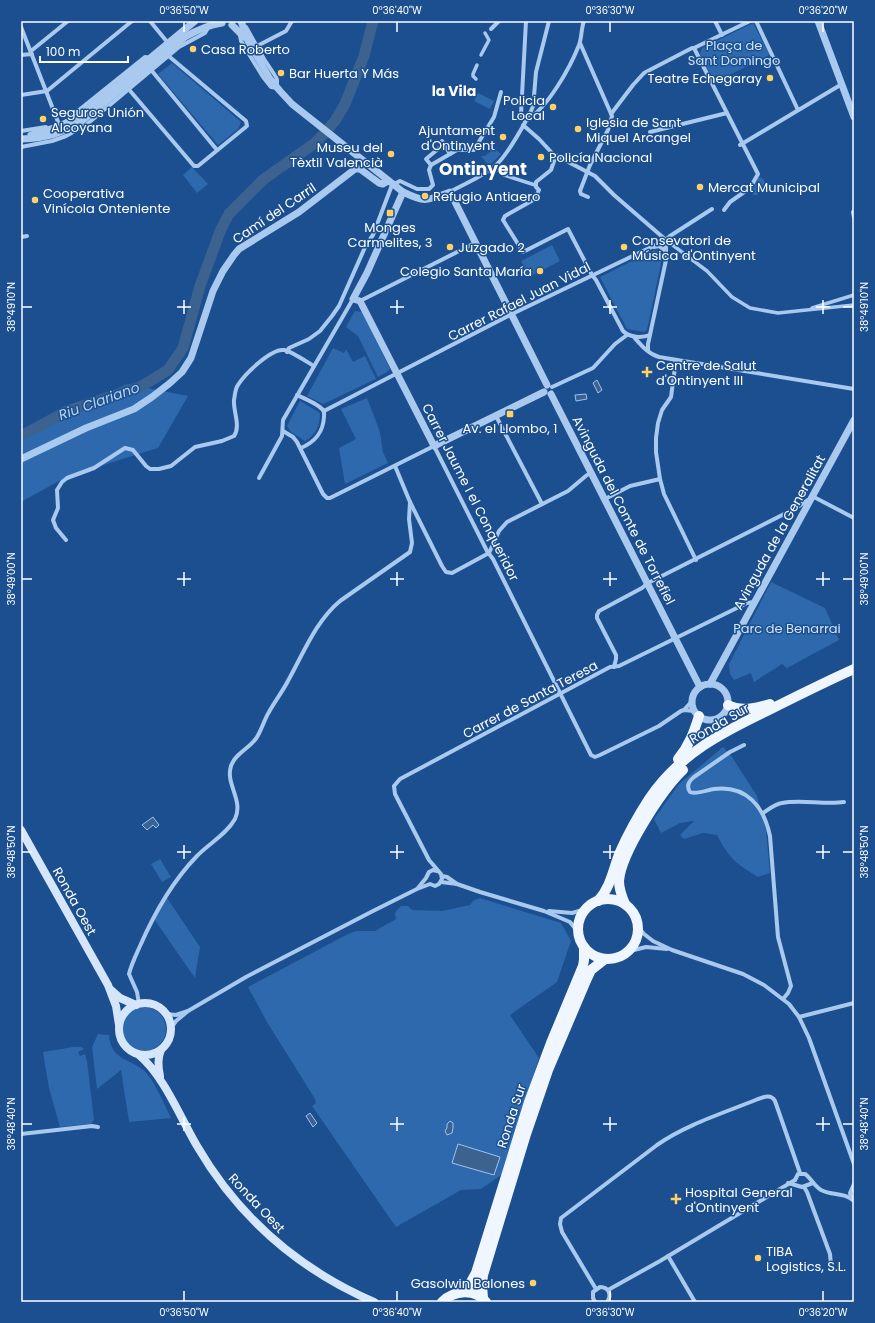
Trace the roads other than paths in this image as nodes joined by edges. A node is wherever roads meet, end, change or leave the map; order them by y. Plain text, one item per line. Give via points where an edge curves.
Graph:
1 (68, 21) edge
2 (132, 21) edge
3 (150, 21) edge
4 (195, 21) edge
5 (241, 21) edge
6 (292, 21) edge
7 (499, 21) edge
8 (526, 21) edge
9 (549, 21) edge
10 (584, 21) edge
11 (714, 21) edge
12 (750, 21) edge
13 (756, 21) edge
14 (818, 21) edge
15 (221, 22) edge
16 (209, 25) junction
17 (232, 25) junction
18 (21, 27) edge
19 (491, 29) dead end
20 (240, 32) junction
21 (485, 33) dead end
22 (722, 35) junction
23 (248, 40) junction
24 (168, 43) junction
25 (580, 43) junction
26 (257, 46) junction
27 (694, 48) junction
28 (31, 52) junction
29 (167, 54) junction
30 (21, 55) edge
31 (480, 55) dead end
32 (148, 60) junction
33 (477, 65) dead end
34 (152, 71) junction
35 (476, 79) dead end
36 (842, 84) junction
37 (128, 88) junction
38 (278, 89) junction
39 (47, 91) junction
40 (501, 92) dead end
41 (21, 95) edge
42 (534, 96) dead end
43 (534, 104) dead end
44 (852, 107) edge
45 (798, 110) junction
46 (727, 113) junction
47 (611, 114) junction
48 (854, 117) edge
49 (524, 123) junction
50 (59, 125) junction
51 (79, 126) junction
52 (650, 132) dead end
53 (72, 133) junction
54 (21, 136) edge
55 (741, 144) junction
56 (21, 146) edge
57 (217, 150) junction
58 (451, 153) junction
59 (556, 155) junction
60 (431, 164) junction
61 (494, 168) junction
62 (587, 172) junction
63 (390, 183) junction
64 (535, 185) junction
65 (403, 192) junction
66 (450, 192) junction
67 (588, 197) dead end
68 (712, 209) dead end
69 (724, 210) dead end
70 (853, 212) dead end
71 (854, 217) edge
72 (27, 236) dead end
73 (21, 237) edge
74 (666, 240) junction
75 (475, 243) junction
76 (651, 247) junction
77 (666, 251) junction
78 (592, 275) junction
79 (854, 295) edge
80 (356, 300) junction
81 (854, 305) edge
82 (802, 311) junction
83 (512, 314) junction
84 (627, 335) junction
85 (650, 335) junction
86 (633, 336) junction
87 (648, 351) junction
88 (287, 352) junction
89 (676, 360) junction
90 (314, 366) junction
91 (397, 373) junction
92 (854, 389) edge
93 (549, 390) junction
94 (297, 395) junction
95 (324, 411) junction
96 (496, 416) junction
97 (854, 420) edge
98 (283, 431) junction
99 (434, 446) junction
100 (301, 448) junction
101 (21, 459) edge
102 (395, 466) junction
103 (592, 473) junction
104 (259, 478) dead end
105 (660, 479) junction
106 (812, 497) junction
107 (605, 499) junction
108 (410, 502) junction
109 (542, 504) junction
110 (854, 518) edge
111 (66, 540) dead end
112 (489, 553) junction
113 (696, 560) junction
114 (648, 584) junction
115 (754, 602) junction
116 (676, 638) junction
117 (614, 667) junction
118 (854, 669) edge
119 (854, 674) edge
120 (713, 682) junction
121 (698, 688) junction
122 (813, 688) junction
123 (560, 695) junction
124 (692, 701) junction
125 (728, 705) junction
126 (684, 710) junction
127 (696, 714) junction
128 (744, 745) dead end
129 (650, 798) junction
130 (844, 802) dead end
131 (763, 813) junction
132 (21, 830) edge
133 (429, 860) junction
134 (438, 871) junction
135 (429, 872) junction
136 (442, 876) junction
137 (426, 878) junction
138 (441, 882) junction
139 (430, 884) junction
140 (457, 884) junction
141 (417, 889) junction
142 (598, 901) junction
143 (625, 904) junction
144 (586, 909) junction
145 (544, 911) junction
146 (638, 927) junction
147 (578, 932) junction
148 (584, 947) junction
149 (672, 950) junction
150 (630, 951) junction
151 (605, 959) junction
152 (108, 985) junction
153 (783, 999) junction
154 (854, 1003) edge
155 (137, 1004) junction
156 (188, 1011) junction
157 (166, 1014) junction
158 (799, 1017) junction
159 (119, 1025) junction
160 (171, 1028) junction
161 (161, 1050) junction
162 (139, 1054) junction
163 (162, 1081) junction
164 (98, 1127) dead end
165 (21, 1134) edge
166 (854, 1164) edge
167 (800, 1173) junction
168 (795, 1180) junction
169 (788, 1183) junction
170 (808, 1184) junction
171 (854, 1184) edge
172 (797, 1185) junction
173 (852, 1190) edge
174 (843, 1194) junction
175 (852, 1199) edge
176 (668, 1256) junction
177 (832, 1265) dead end
178 (596, 1289) junction
179 (609, 1291) junction
180 (462, 1292) junction
181 (485, 1300) edge
182 (594, 1300) edge
183 (374, 1302) edge
184 (442, 1302) edge
185 (589, 1302) edge
186 (608, 1302) edge
187 (695, 1302) edge

1 - 28 street
2 - 39 street
3 - 24 street
4 - 24 street
5 - 17 street
5 - 23 street
5 - 26 street
6 - 26 street via 286,30
7 - 19 street
8 - 49 street via 521,114
9 - 42 street via 536,72
10 - 25 street
11 - 22 street
12 - 22 street
13 - 45 street
14 - 36 street
15 - 16 street
15 - 17 street
16 - 29 street via 185,37
16 - 29 street via 205,33
17 - 20 street
18 - 28 street
20 - 23 street
20 - 38 street via 241,41 263,77 271,87
21 - 31 street via 490,40
22 - 27 street
23 - 38 street
24 - 32 street
25 - 47 street
25 - 49 street via 557,88 538,112
26 - 38 street via 276,77
27 - 46 street
27 - 47 street via 646,72
28 - 30 street
28 - 39 street
29 - 34 street
29 - 37 street
29 - 57 street via 246,121 247,126
32 - 37 street via 126,81
32 - 50 street via 80,116
33 - 35 street via 472,74
34 - 37 street
34 - 57 street
36 - 44 street
36 - 45 street
37 - 51 street via 83,120
37 - 57 street via 194,166 198,166
38 - 63 street via 292,104
39 - 41 street
39 - 50 street
40 - 58 street via 494,117 474,150 459,149
43 - 49 street
44 - 48 street
45 - 55 street
46 - 52 street
46 - 55 street
47 - 62 street via 608,130
49 - 59 street
49 - 61 street
50 - 51 street via 65,128
50 - 54 street
51 - 53 street
51 - 53 street
51 - 54 street via 49,136
53 - 56 street via 52,141
55 - 69 street via 758,174 750,188 727,204
58 - 60 street
58 - 60 street via 443,143 426,159
59 - 62 street
59 - 64 street via 551,170 537,180
60 - 63 street via 429,170 433,185 429,189 417,189 400,181
61 - 64 street via 504,175
61 - 66 street
62 - 67 street via 580,191
62 - 74 street via 595,176
63 - 65 street
63 - 88 street via 372,235 339,306 320,331
63 - 101 street, Camí del Carril via 379,183 360,169 355,169 294,216 239,249 229,260 213,291 191,358 182,372 157,394 134,409 86,428
64 - 78 street via 539,190 535,199 503,218 521,251 524,252 568,229
65 - 66 street via 424,200
65 - 80 street
66 - 75 street, Avinguda del Comte de Torrefiel
68 - 74 street, Carrer Rafael Juan Vidal
70 - 71 street
72 - 73 street
74 - 76 street, Carrer Rafael Juan Vidal
74 - 77 street
74 - 82 street via 696,262 732,297 744,305 777,313
75 - 80 street
75 - 83 street, Avinguda del Comte de Torrefiel
76 - 77 street via 659,246
76 - 78 street, Carrer Rafael Juan Vidal
77 - 85 street
78 - 83 street, Carrer Rafael Juan Vidal
78 - 84 street
79 - 82 street
80 - 90 street
80 - 91 street, Carrer Jaume I el Conqueridor
81 - 82 street
83 - 91 street, Carrer Rafael Juan Vidal
83 - 93 street, Avinguda del Comte de Torrefiel
84 - 86 street
84 - 93 street via 592,368
85 - 86 street
85 - 87 street
86 - 87 street
87 - 89 street via 654,356
88 - 90 street
88 - 111 street via 277,351 264,359 238,385 234,406 237,430 231,438 195,447 171,466 159,469 148,468 133,450 125,448 94,468 62,482 57,490 58,508 53,520
89 - 92 street
89 - 105 street via 671,397 659,418 656,431
90 - 94 street
91 - 95 street, Carrer Rafael Juan Vidal
91 - 99 street, Carrer Jaume I el Conqueridor
93 - 96 street
93 - 103 street, Avinguda del Comte de Torrefiel
94 - 95 street
94 - 98 street via 283,420
95 - 100 street via 324,422 320,432 311,443
96 - 99 street
96 - 109 street
97 - 106 street, Avinguda de la Generalitat
98 - 100 street via 293,437
98 - 104 street
99 - 102 street
99 - 112 street, Carrer Jaume I el Conqueridor
100 - 102 street via 327,498
102 - 108 street
103 - 107 street, Avinguda del Comte de Torrefiel
103 - 109 street via 568,491
105 - 107 street via 630,486
105 - 113 street via 664,494
106 - 110 street
106 - 113 street via 796,508
106 - 115 street, Avinguda de la Generalitat
107 - 114 street, Avinguda del Comte de Torrefiel
108 - 112 street via 445,571 456,571
108 - 155 street via 410,552 330,610 302,653 254,742 232,762 230,778 237,802 235,818 221,836 193,860 168,892 152,919 129,974 137,992
109 - 112 street via 505,524
112 - 123 street, Carrer Jaume I el Conqueridor
113 - 114 street
114 - 116 street, Avinguda del Comte de Torrefiel
114 - 117 street via 598,612 597,618 616,655
115 - 116 street, Carrer de Santa Teresa via 747,603
115 - 120 street, Avinguda de la Generalitat
116 - 117 street, Carrer de Santa Teresa
116 - 121 street, Avinguda del Comte de Torrefiel
117 - 123 street, Carrer de Santa Teresa
118 - 122 main road, Ronda Sur
119 - 143 main road, Ronda Sur via 720,741 681,771 655,804 625,861 619,886
120 - 121 street
120 - 125 street via 724,691
121 - 124 street
122 - 125 main road via 756,708 738,709
122 - 129 main road, Ronda Sur via 713,738 668,776
123 - 126 street, Carrer Jaume I el Conqueridor via 588,751 595,757 659,726
123 - 133 street, Carrer de Santa Teresa via 395,783 395,794
124 - 126 street
124 - 127 street
125 - 127 street via 726,711 716,719 704,719
126 - 127 street
127 - 129 main road via 692,738 685,751
128 - 131 street via 691,779 688,790 694,794 712,789 733,790 748,798
129 - 142 main road, Ronda Sur via 623,844 606,891
130 - 131 street via 785,802
131 - 153 street via 770,842 778,937 791,986
132 - 152 main road, Ronda Oest
133 - 134 street, Carrer de Santa Teresa
133 - 135 street, Carrer de Santa Teresa
134 - 135 street
134 - 136 street
135 - 137 street
136 - 138 street
136 - 140 street
137 - 139 street
137 - 141 street
138 - 139 street via 437,885
138 - 140 street
139 - 141 street
140 - 145 street
141 - 156 street via 253,974
142 - 143 main road via 617,900
142 - 144 main road
143 - 146 main road via 634,914
144 - 145 street via 572,913
144 - 147 main road via 580,920
145 - 147 street via 570,922
146 - 149 street via 653,941
146 - 150 main road via 638,936
147 - 148 main road
148 - 151 main road via 590,953
148 - 180 main road, Ronda Sur via 583,966 531,1095 476,1273
149 - 150 street via 641,947
149 - 153 street via 743,974
150 - 151 main road via 618,958
151 - 181 main road, Ronda Sur via 591,970 559,1041 536,1103 483,1275
152 - 155 main road, Ronda Oest via 115,995
152 - 159 main road, Ronda Oest
153 - 158 street
154 - 158 street
155 - 157 main road via 152,1004
155 - 159 main road via 128,1009
156 - 157 street via 176,1015
156 - 160 street via 176,1020
157 - 160 main road
158 - 166 street via 813,1047
159 - 162 main road via 122,1042 127,1048
160 - 161 main road via 169,1040
161 - 162 main road via 154,1054
161 - 163 main road, Ronda Oest via 158,1065
162 - 163 main road, Ronda Oest
163 - 183 main road, Ronda Oest via 209,1165 252,1220 307,1265 348,1290
164 - 165 street
167 - 168 street
167 - 170 street via 807,1175
167 - 178 street via 775,1101 771,1097 758,1099 671,1136 561,1218 562,1232
168 - 169 street
168 - 172 street
169 - 172 street
169 - 176 street
170 - 172 street
170 - 174 street via 831,1194
170 - 177 street via 807,1192
171 - 173 street
173 - 174 street
173 - 175 street
174 - 175 street
176 - 179 street
176 - 187 street
178 - 179 street via 603,1287
178 - 182 street via 593,1292
179 - 186 street
180 - 181 main road via 473,1293
180 - 184 main road
182 - 185 street

